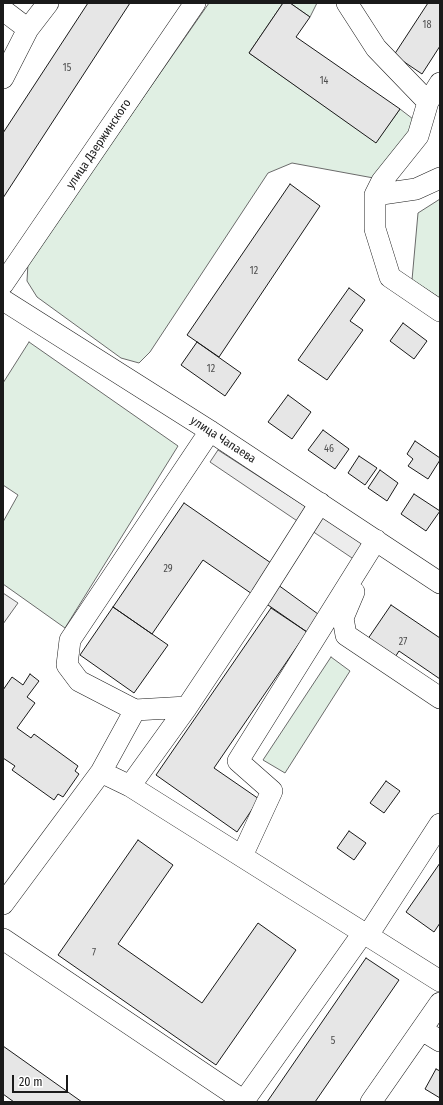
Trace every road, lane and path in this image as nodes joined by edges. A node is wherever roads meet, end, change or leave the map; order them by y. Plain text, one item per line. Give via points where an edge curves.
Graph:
1 (48, 3) edge
2 (195, 3) edge
3 (347, 3) edge
4 (3, 10) edge
5 (28, 29) junction
6 (3, 78) edge
7 (440, 83) edge
8 (428, 102) junction
9 (440, 178) edge
10 (375, 196) junction
11 (3, 284) edge
12 (3, 300) edge
13 (440, 311) edge
14 (210, 431) junction
15 (320, 503) junction
16 (376, 540) junction
17 (440, 583) edge
18 (440, 698) edge
19 (187, 707) junction
20 (135, 710) junction
21 (101, 772) junction
22 (130, 786) junction
23 (440, 824) edge
24 (242, 856) junction
25 (3, 904) edge
26 (366, 934) junction
27 (3, 939) edge
28 (440, 981) edge
29 (440, 1003) edge
30 (422, 1030) junction
31 (440, 1041) edge
32 (244, 1102) edge
33 (371, 1102) edge

1 - 5 street
2 - 11 street, улица Дзержинского
3 - 8 street via 376,48
4 - 5 street
5 - 6 street
7 - 8 street
8 - 10 street via 418,136 382,181
9 - 10 street via 416,189
10 - 13 street via 375,229 390,277
12 - 14 street, улица Чапаева
14 - 15 street, улица Чапаева
14 - 20 street via 70,640 67,665 78,681
15 - 16 street, улица Чапаева
15 - 19 street
16 - 17 street, улица Чапаева
16 - 18 street via 344,618 346,635
16 - 24 street via 238,761 272,791
19 - 20 street
19 - 22 street
20 - 21 street
21 - 22 street
21 - 25 street
22 - 24 street
23 - 26 street
24 - 26 street
26 - 28 street
26 - 32 street
27 - 32 street
29 - 30 street
30 - 31 street
30 - 33 street

